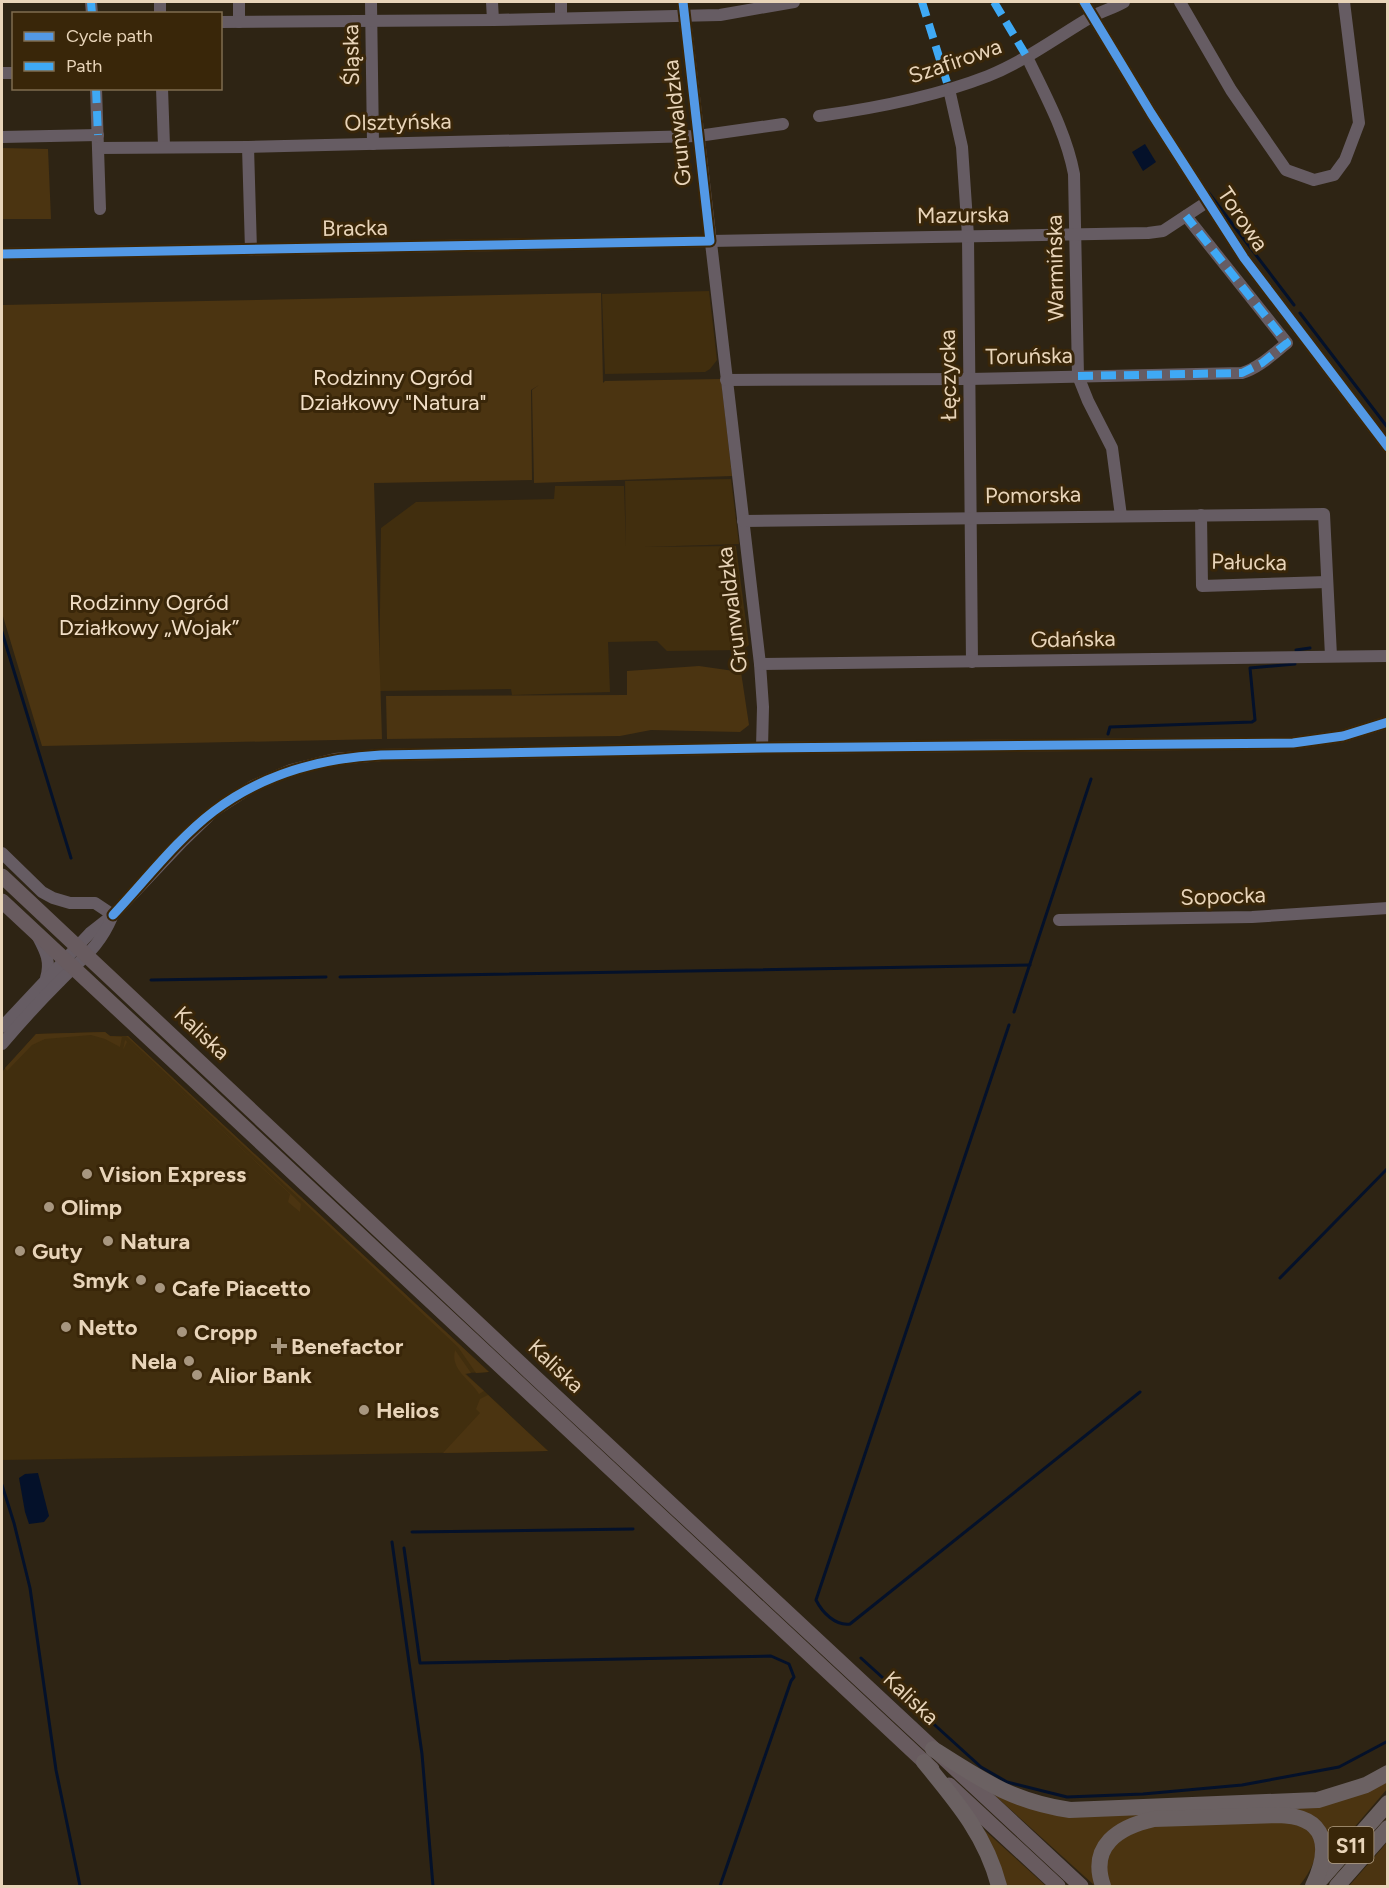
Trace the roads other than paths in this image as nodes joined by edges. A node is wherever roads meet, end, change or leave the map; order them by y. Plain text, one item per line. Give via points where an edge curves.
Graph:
1 (239, 2) edge
2 (371, 2) edge
3 (492, 2) edge
4 (561, 2) edge
5 (683, 2) edge
6 (794, 2) edge
7 (1084, 2) edge
8 (1125, 2) edge
9 (1180, 2) edge
10 (1344, 2) edge
11 (685, 15) junction
12 (1093, 16) junction
13 (561, 18) junction
14 (493, 20) junction
15 (239, 21) junction
16 (222, 22) edge
17 (372, 22) junction
18 (1027, 57) junction
19 (949, 89) junction
20 (96, 90) edge
21 (162, 90) edge
22 (819, 116) dead end
23 (783, 124) dead end
24 (698, 136) junction
25 (2, 137) edge
26 (98, 141) junction
27 (373, 144) junction
28 (164, 146) junction
29 (248, 147) junction
30 (1207, 202) junction
31 (100, 209) dead end
32 (1186, 216) junction
33 (1075, 234) junction
34 (969, 236) junction
35 (710, 241) junction
36 (251, 250) junction
37 (2, 254) edge
38 (1078, 376) junction
39 (969, 379) junction
40 (726, 380) junction
41 (1388, 447) edge
42 (1201, 515) junction
43 (1121, 516) junction
44 (972, 517) junction
45 (743, 520) junction
46 (1327, 582) junction
47 (1331, 656) junction
48 (1388, 656) edge
49 (972, 662) junction
50 (760, 664) junction
51 (1388, 722) edge
52 (762, 748) junction
53 (2, 854) edge
54 (2, 876) edge
55 (2, 901) edge
56 (1388, 908) edge
57 (112, 915) junction
58 (1059, 920) dead end
59 (37, 934) junction
60 (82, 951) junction
61 (69, 964) junction
62 (46, 978) junction
63 (2, 1027) edge
64 (2, 1044) edge
65 (929, 1756) junction
66 (1388, 1773) edge
67 (1388, 1803) edge
68 (1388, 1828) edge
69 (999, 1887) edge
70 (1058, 1887) edge
71 (1081, 1887) edge
72 (1103, 1887) edge
73 (1313, 1887) edge
74 (1337, 1887) edge

1 - 15 street
2 - 17 street, Śląska
3 - 14 street
4 - 13 street
5 - 11 street, Grunwaldzka
6 - 11 street via 720,15
7 - 12 street, Torowa
8 - 12 street, Szafirowa
9 - 10 street via 1231,90 1286,170 1314,180 1334,175 1345,160 1359,123
11 - 13 street
11 - 24 street, Grunwaldzka
12 - 18 street, Szafirowa
12 - 30 street, Torowa
13 - 14 street
14 - 17 street
15 - 16 street
15 - 17 street
17 - 27 street, Śląska
18 - 19 street, Szafirowa
18 - 33 street, Warmińska via 1067,143 1074,174
19 - 22 street, Szafirowa via 866,110
19 - 34 street, Łęczycka via 962,147
20 - 26 street
21 - 28 street
23 - 24 street
24 - 27 street, Olsztyńska
24 - 35 street, Grunwaldzka
25 - 26 street, Olsztyńska
26 - 28 street, Olsztyńska
26 - 31 street
27 - 29 street, Olsztyńska
28 - 29 street, Olsztyńska
29 - 36 street
30 - 32 street, Mazurska
30 - 41 street, Torowa via 1287,317
32 - 33 street, Mazurska via 1163,231
32 - 38 street, Toruńska via 1287,343 1242,373
33 - 34 street, Mazurska
33 - 38 street, Warmińska
34 - 35 street, Mazurska
34 - 39 street, Łęczycka
35 - 36 street, Bracka
35 - 40 street, Grunwaldzka
36 - 37 street, Bracka
38 - 39 street, Toruńska
38 - 43 street, Warmińska via 1112,448
39 - 40 street, Toruńska
39 - 44 street, Łęczycka
40 - 45 street, Grunwaldzka
42 - 43 street, Pomorska
42 - 46 street, Pomorska via 1324,514
42 - 46 street, Pałucka via 1202,586
43 - 44 street, Pomorska
44 - 45 street, Pomorska
44 - 49 street, Łęczycka
45 - 50 street, Grunwaldzka
46 - 47 street
47 - 48 street, Gdańska
47 - 49 street, Gdańska
49 - 50 street, Gdańska
50 - 52 street, Grunwaldzka
51 - 52 street via 1343,736 1293,743
52 - 57 street via 381,756 318,762 253,786 214,811
53 - 57 street via 42,892 70,903 95,903
54 - 60 main road, Kaliska
55 - 59 main road, Kaliska
56 - 58 street, Sopocka via 1252,917
57 - 60 street
59 - 61 main road, Kaliska
59 - 62 street via 48,959
60 - 61 street
60 - 65 main road, Kaliska
61 - 62 street
61 - 64 street
61 - 65 main road, Kaliska
62 - 63 street
65 - 66 highway via 1018,1798 1070,1810 1318,1800 1366,1785
65 - 69 highway via 976,1829 994,1865
65 - 70 main road, Kaliska
65 - 71 main road, Kaliska
67 - 73 highway, S11
68 - 74 highway, S11
72 - 73 highway via 1099,1858 1114,1836 1135,1823 1278,1815 1304,1818 1321,1834 1324,1859

